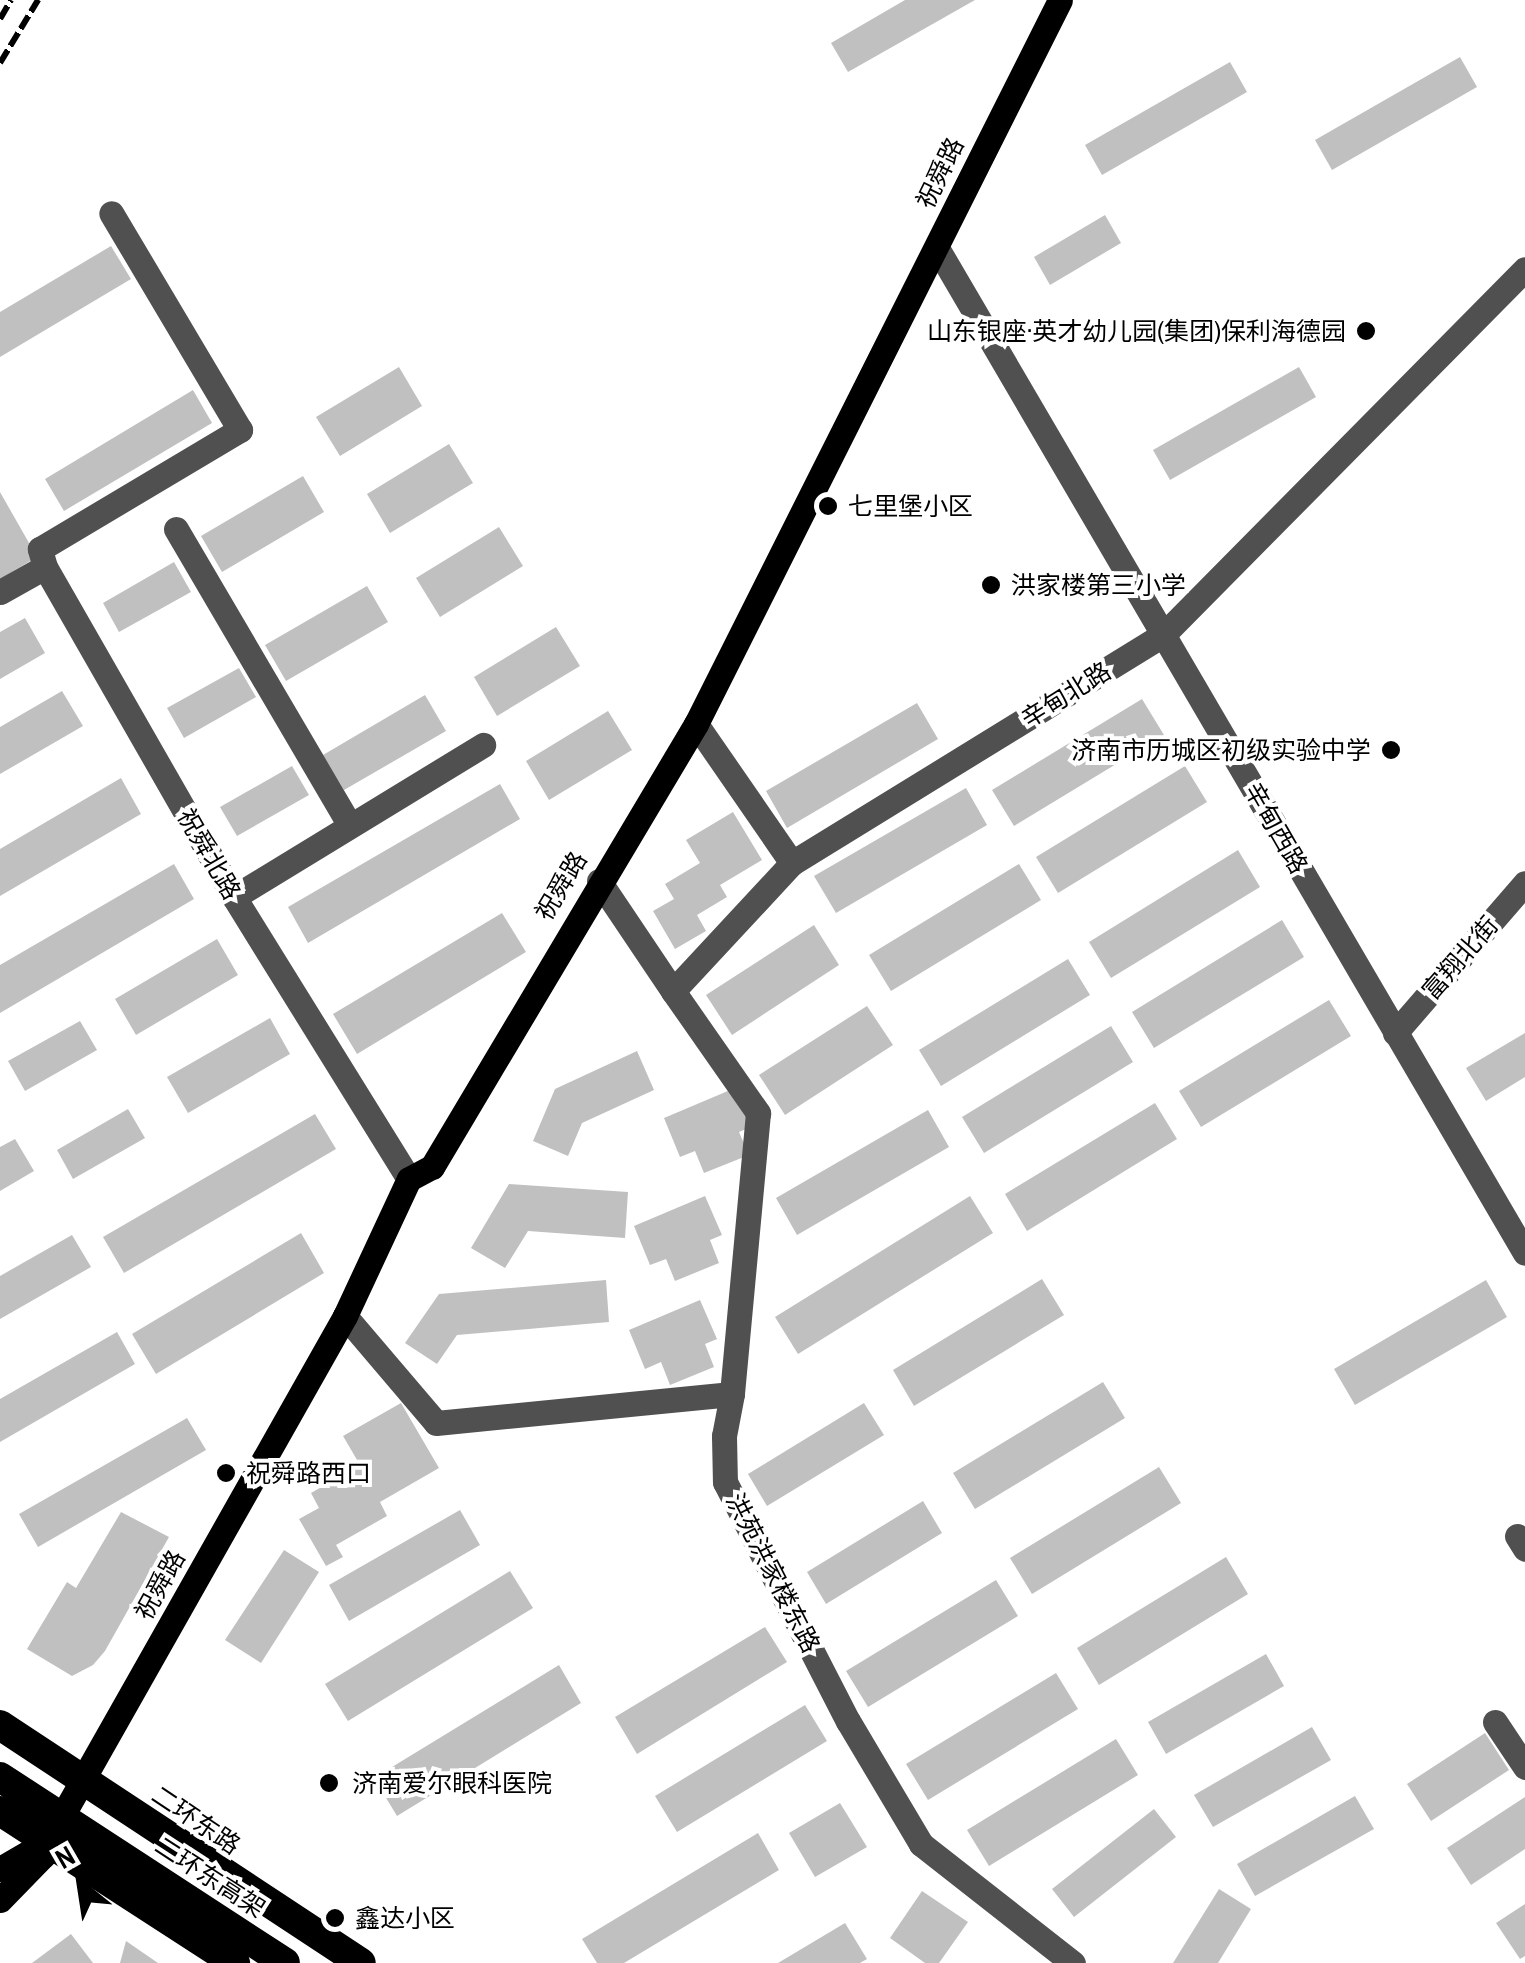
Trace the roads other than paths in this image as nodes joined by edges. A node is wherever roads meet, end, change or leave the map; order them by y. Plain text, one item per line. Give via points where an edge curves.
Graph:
1 (1060, 0) edge
2 (111, 212) dead end
3 (937, 248) junction
4 (1525, 270) edge
5 (176, 529) dead end
6 (45, 568) junction
7 (0, 592) edge
8 (1164, 634) junction
9 (696, 724) junction
10 (483, 745) dead end
11 (350, 825) junction
12 (792, 864) junction
13 (599, 880) junction
14 (1525, 883) edge
15 (234, 897) junction
16 (673, 991) junction
17 (1395, 1033) junction
18 (409, 1179) junction
19 (1525, 1253) edge
20 (344, 1316) junction
21 (732, 1394) junction
22 (1495, 1722) dead end
23 (0, 1726) edge
24 (0, 1744) edge
25 (1525, 1767) edge
26 (0, 1777) edge
27 (85, 1782) junction
28 (0, 1811) edge
29 (48, 1841) junction
30 (0, 1869) edge
31 (0, 1900) edge
32 (236, 1963) edge
33 (285, 1963) edge
34 (346, 1963) edge
35 (361, 1963) edge
36 (1073, 1963) edge

1 - 3 main road, 祝舜路
2 - 6 street via 240,430 40,549
3 - 8 street, 辛甸西路
3 - 9 main road, 祝舜路
4 - 8 street, 辛甸北路
5 - 11 street
6 - 7 street
6 - 15 street, 祝舜北路
8 - 12 street, 辛甸北路
8 - 17 street, 辛甸西路
9 - 12 street
9 - 13 main road, 祝舜路
10 - 11 street
11 - 15 street
12 - 16 street, 辛甸北路
13 - 16 street
13 - 18 main road, 祝舜路 via 432,1167
14 - 17 street, 富翔北街
15 - 18 street, 祝舜北路
16 - 21 street, 洪苑洪家楼东路 via 758,1113
17 - 19 street, 辛甸西路
18 - 20 main road, 祝舜路
20 - 21 street via 436,1423
20 - 27 main road, 祝舜路
21 - 36 street, 洪苑洪家楼东路 via 725,1482 902,1813 921,1844
22 - 25 street
23 - 27 highway, 二环东路
24 - 34 highway, 二环东高架
26 - 33 highway, 二环东高架
27 - 29 main road, 祝舜路
27 - 35 highway, 二环东路
28 - 29 highway
29 - 30 main road
29 - 31 main road, 祝舜路 via 31,1873
29 - 32 highway

